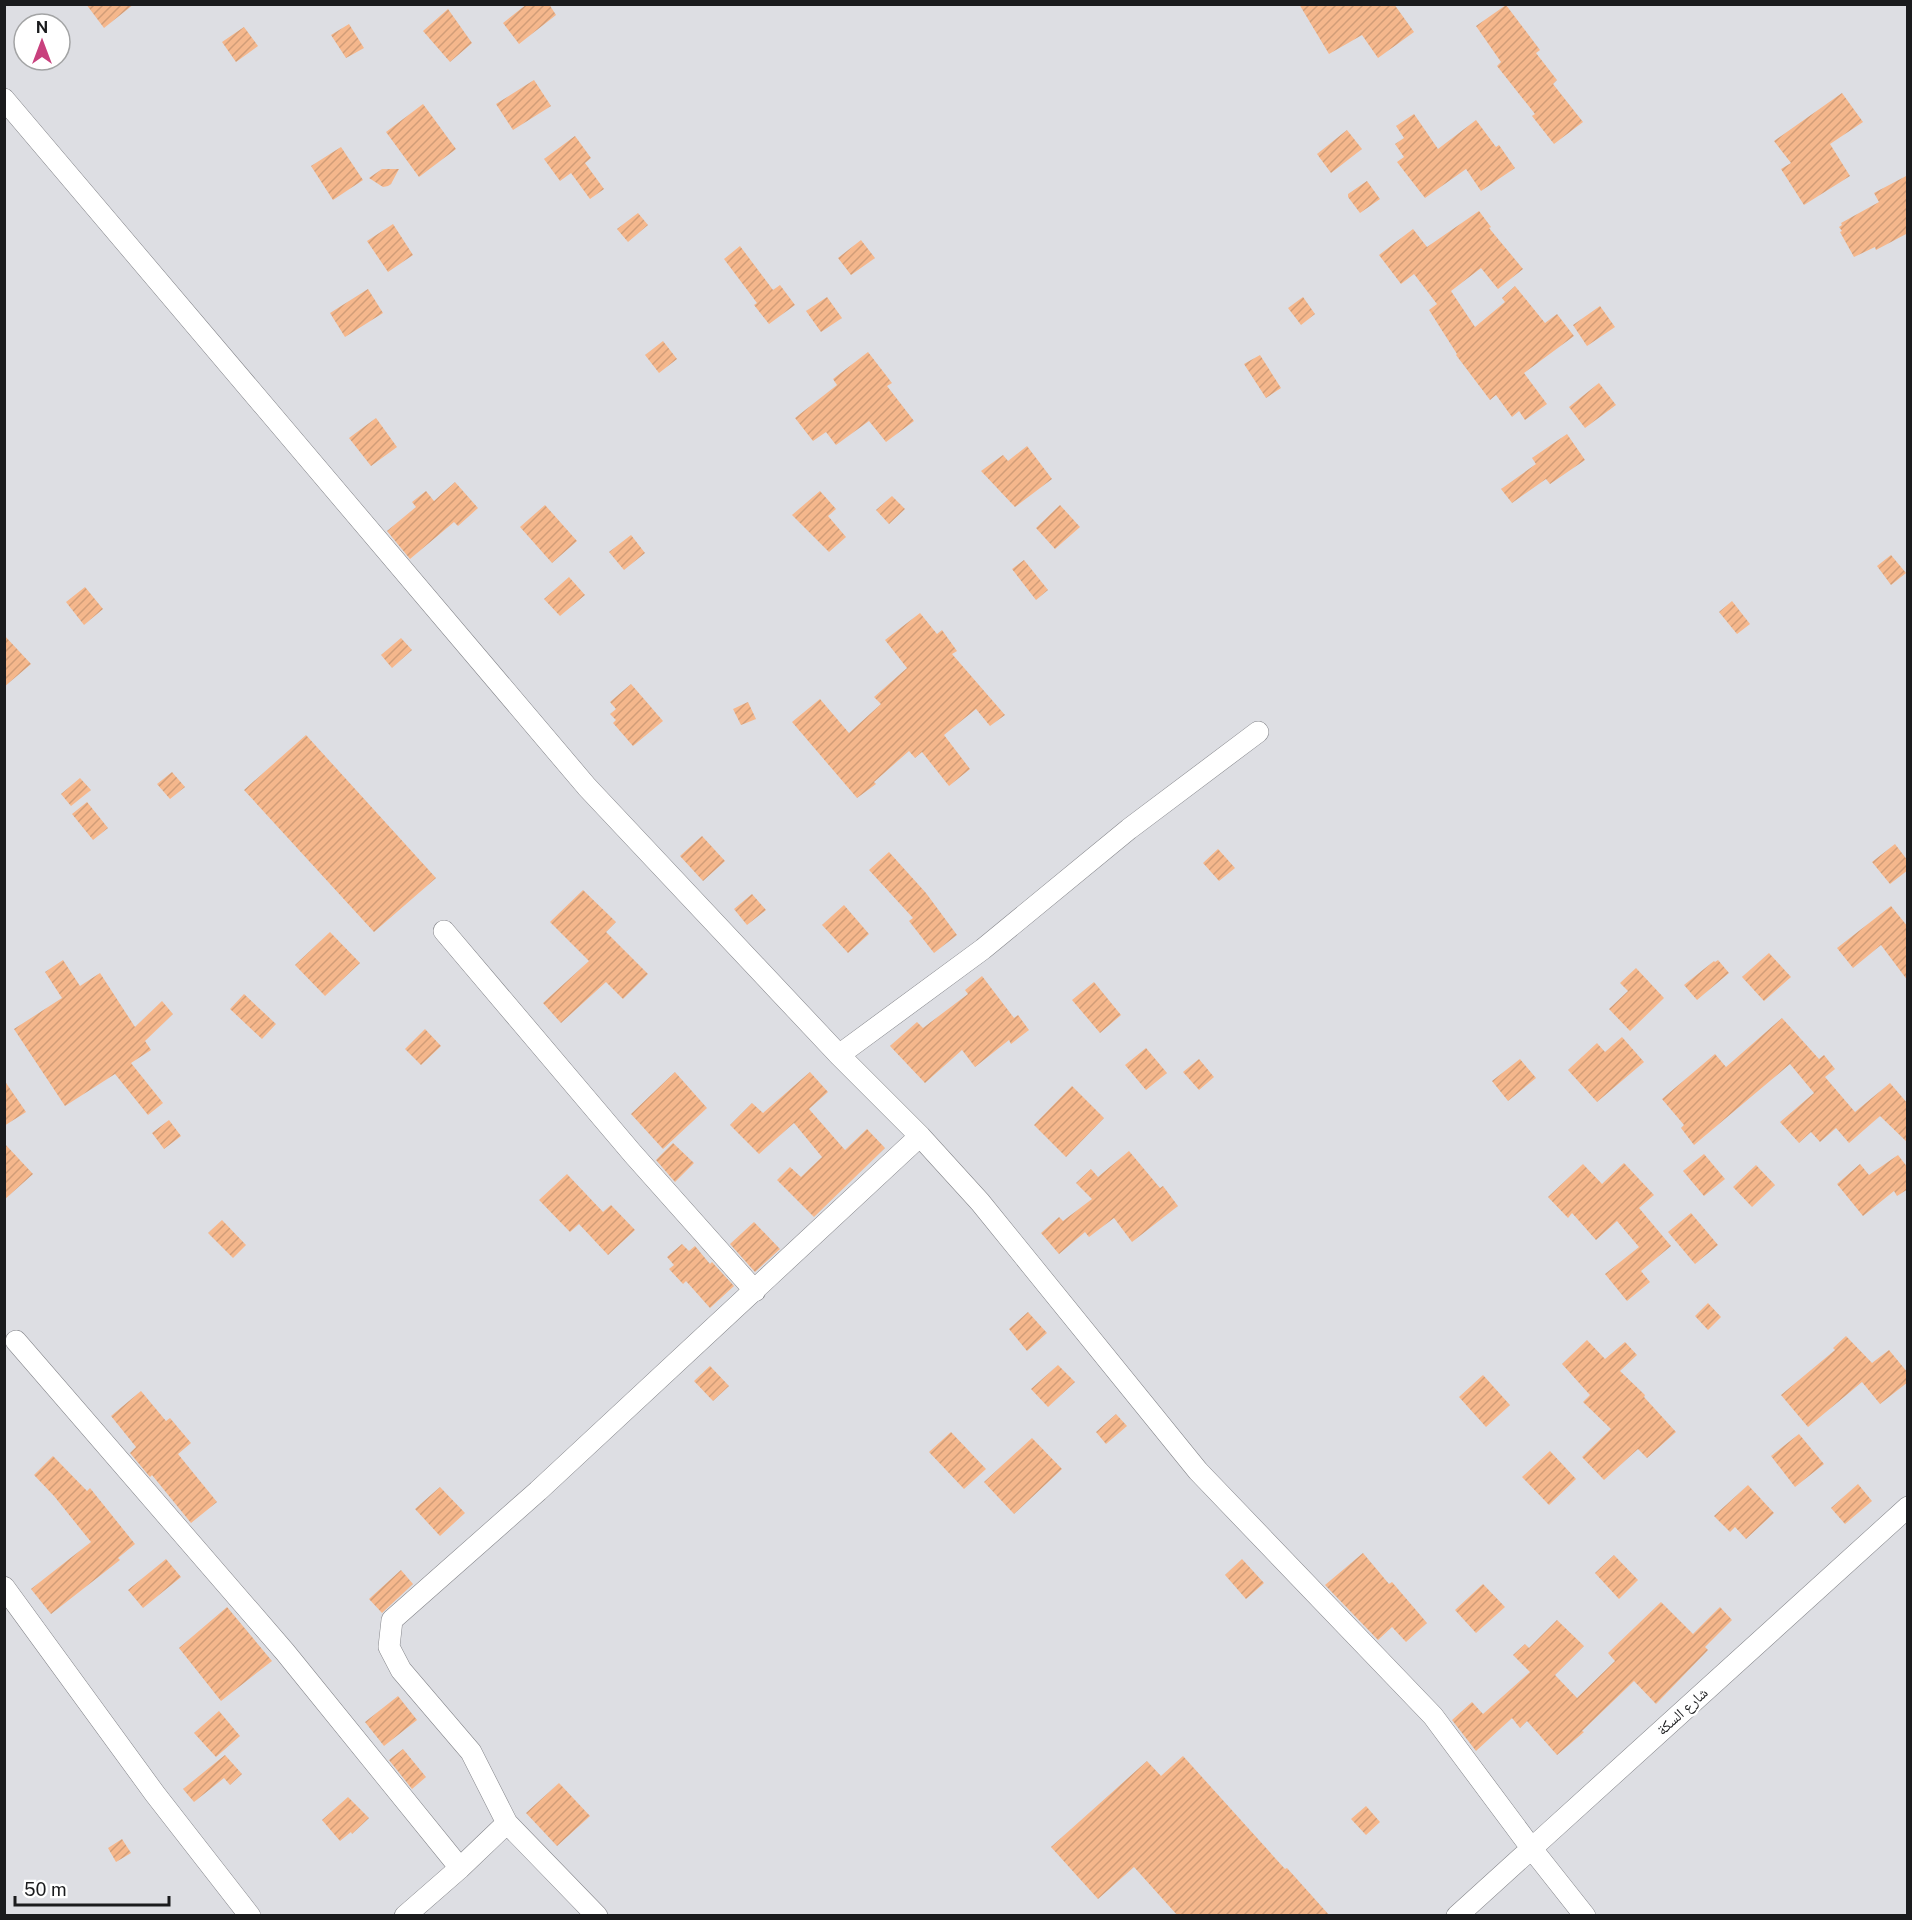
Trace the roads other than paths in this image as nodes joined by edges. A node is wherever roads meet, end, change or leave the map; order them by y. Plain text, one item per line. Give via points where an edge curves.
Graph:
1 (4, 99) edge
2 (1258, 732) dead end
3 (444, 931) dead end
4 (838, 1055) junction
5 (921, 1136) junction
6 (755, 1291) junction
7 (16, 1341) dead end
8 (1908, 1507) edge
9 (4, 1587) edge
10 (507, 1823) junction
11 (1532, 1849) junction
12 (460, 1868) junction
13 (250, 1916) edge
14 (405, 1916) edge
15 (597, 1916) edge
16 (1457, 1916) edge
17 (1585, 1916) edge

1 - 4 street via 587,788
2 - 4 street via 1129,829 983,949
3 - 6 street
4 - 5 street
5 - 6 street
5 - 11 street via 980,1202 1197,1471 1433,1716
6 - 10 street via 392,1620 389,1647 401,1670 471,1752
7 - 12 street via 285,1652
8 - 11 street, شارع السكة
9 - 13 street via 155,1794
10 - 12 street
10 - 15 street
11 - 16 street, شارع السكة
11 - 17 street
12 - 14 street

